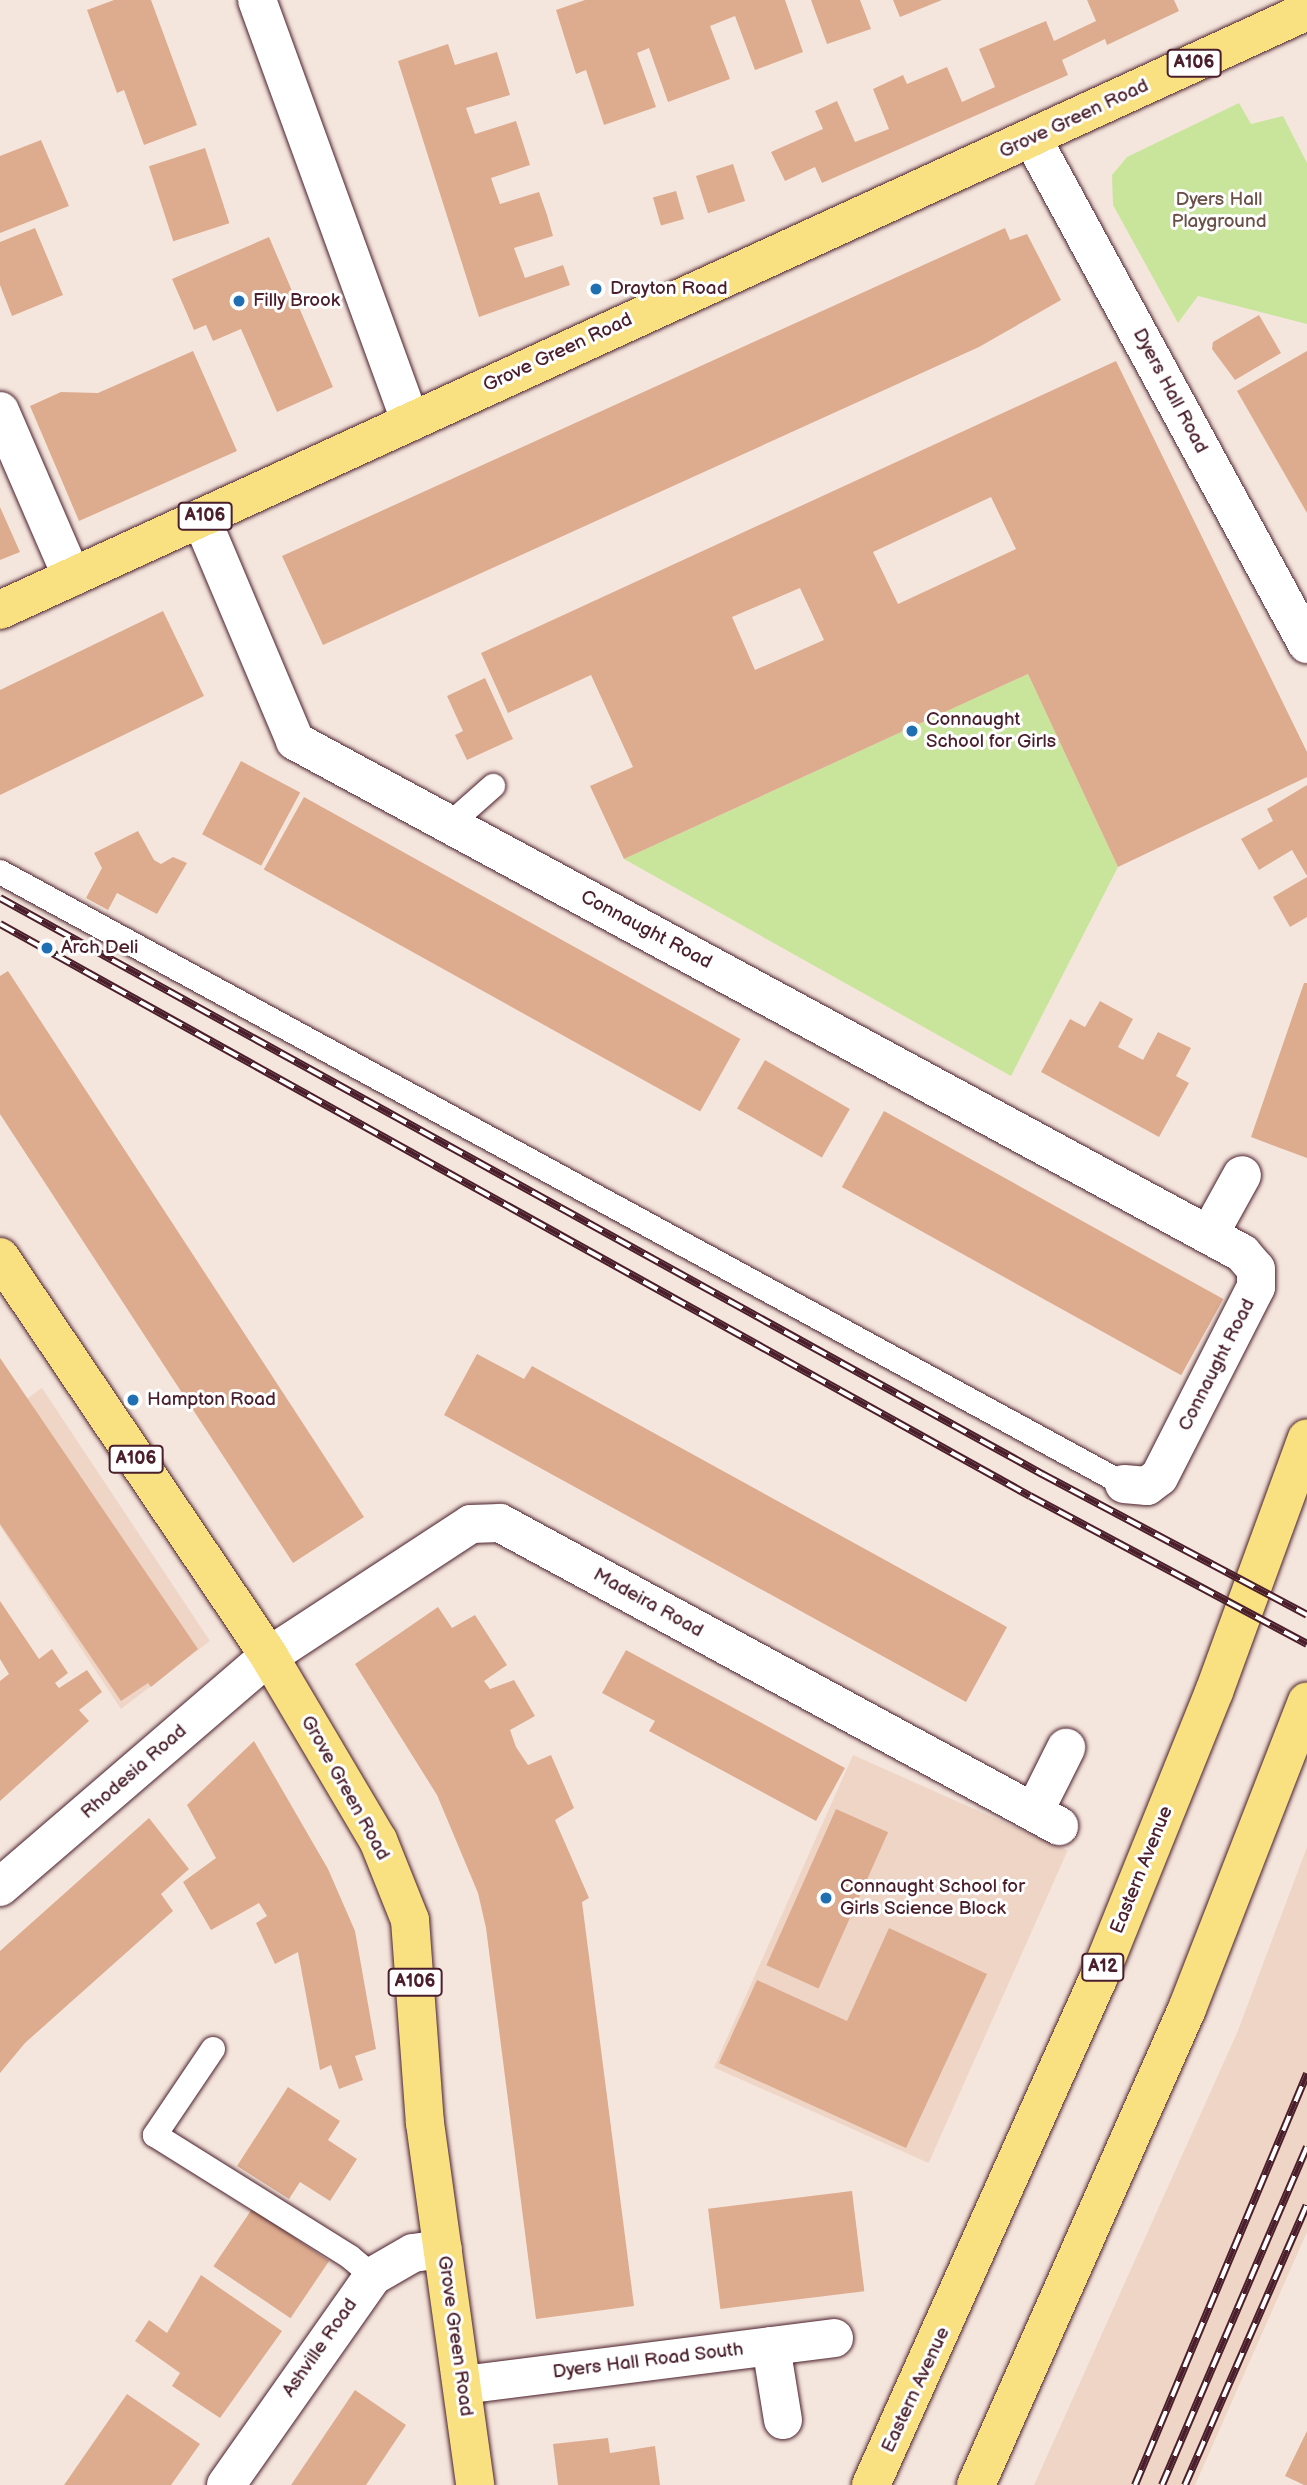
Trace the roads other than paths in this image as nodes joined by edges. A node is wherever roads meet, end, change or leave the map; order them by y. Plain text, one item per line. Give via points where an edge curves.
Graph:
1 (257, 0) edge
2 (1307, 11) edge
3 (1032, 138) junction
4 (0, 411) edge
5 (411, 422) junction
6 (201, 518) junction
7 (72, 577) junction
8 (0, 610) edge
9 (1307, 644) edge
10 (493, 786) dead end
11 (449, 825) junction
12 (0, 872) edge
13 (1242, 1175) dead end
14 (1210, 1233) junction
15 (1, 1261) edge
16 (1307, 1438) edge
17 (1124, 1484) joint
18 (269, 1656) junction
19 (1307, 1702) edge
20 (1066, 1748) dead end
21 (0, 1887) edge
22 (213, 2049) dead end
23 (443, 2249) junction
24 (373, 2276) junction
25 (834, 2338) dead end
26 (771, 2346) junction
27 (463, 2385) junction
28 (783, 2420) dead end
29 (226, 2485) edge
30 (475, 2485) edge
31 (872, 2485) edge
32 (976, 2485) edge

1 - 5 street
2 - 3 main road, Grove Green Road / A106
3 - 5 main road, Grove Green Road / A106
3 - 9 street, Dyers Hall Road
4 - 7 street
5 - 6 main road, Grove Green Road / A106
6 - 7 main road, Grove Green Road / A106
6 - 11 street, Connaught Road via 295,741
7 - 8 main road, Grove Green Road / A106
10 - 11 lane
11 - 14 street, Connaught Road
12 - 17 lane
13 - 14 street
14 - 17 street, Connaught Road via 1242,1253 1256,1269 1256,1287 1159,1477 1147,1486
15 - 18 main road, Grove Green Road / A106
16 - 31 main road, Eastern Avenue / A12 via 1214,1692 1098,1979
18 - 20 street, Madeira Road via 471,1524 500,1523 1046,1819
18 - 21 street, Rhodesia Road
18 - 23 main road, Grove Green Road / A106 via 378,1840 410,1920 425,2123
19 - 32 main road via 1187,2009
22 - 24 lane via 155,2135
23 - 24 street, Ashville Road via 413,2253
23 - 27 main road, Grove Green Road / A106
24 - 29 street, Ashville Road
25 - 26 street, Dyers Hall Road South
26 - 27 street, Dyers Hall Road South
26 - 28 street
27 - 30 main road, Grove Green Road / A106

